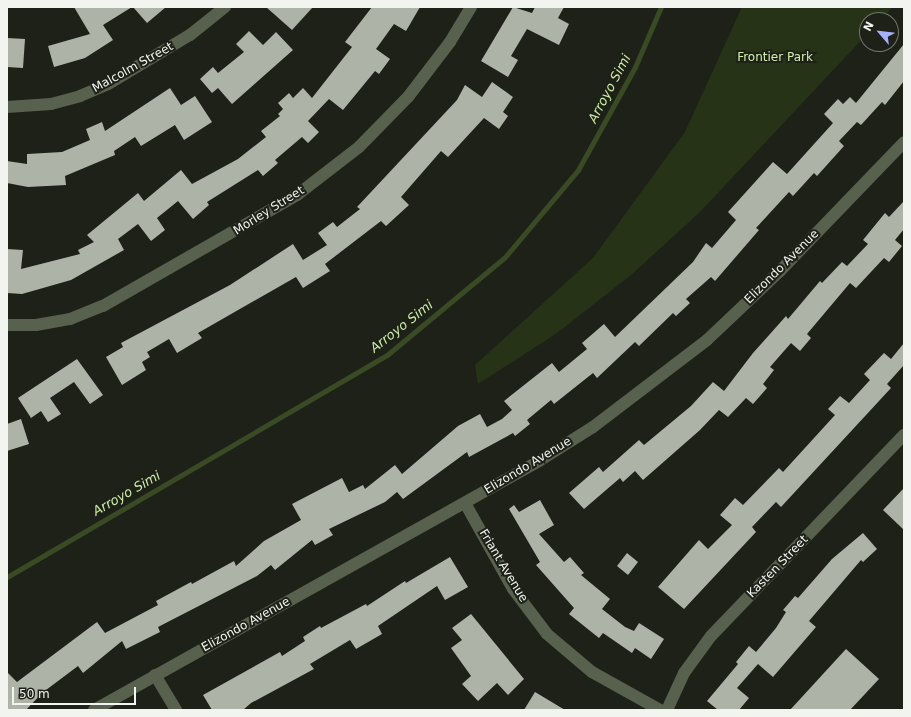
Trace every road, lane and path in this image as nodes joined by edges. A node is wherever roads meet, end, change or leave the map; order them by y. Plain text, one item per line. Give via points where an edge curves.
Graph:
1 (225, 7) edge
2 (471, 7) edge
3 (7, 107) edge
4 (904, 142) edge
5 (7, 325) edge
6 (904, 435) edge
7 (465, 503) junction
8 (155, 675) junction
9 (94, 710) edge
10 (176, 710) edge
11 (660, 710) edge
12 (666, 710) edge

1 - 3 street, Malcolm Street via 190,36 101,87 51,104
2 - 5 street, Morley Street via 450,42 408,97 359,147 297,195 103,306 70,319 36,325
4 - 7 street, Elizondo Avenue via 779,272 707,340 593,427
6 - 12 street, Kasten Street via 711,636 684,673
7 - 8 street, Elizondo Avenue
7 - 11 street, Friant Avenue via 513,589 547,634 592,672
8 - 9 street, Elizondo Avenue
8 - 10 street

